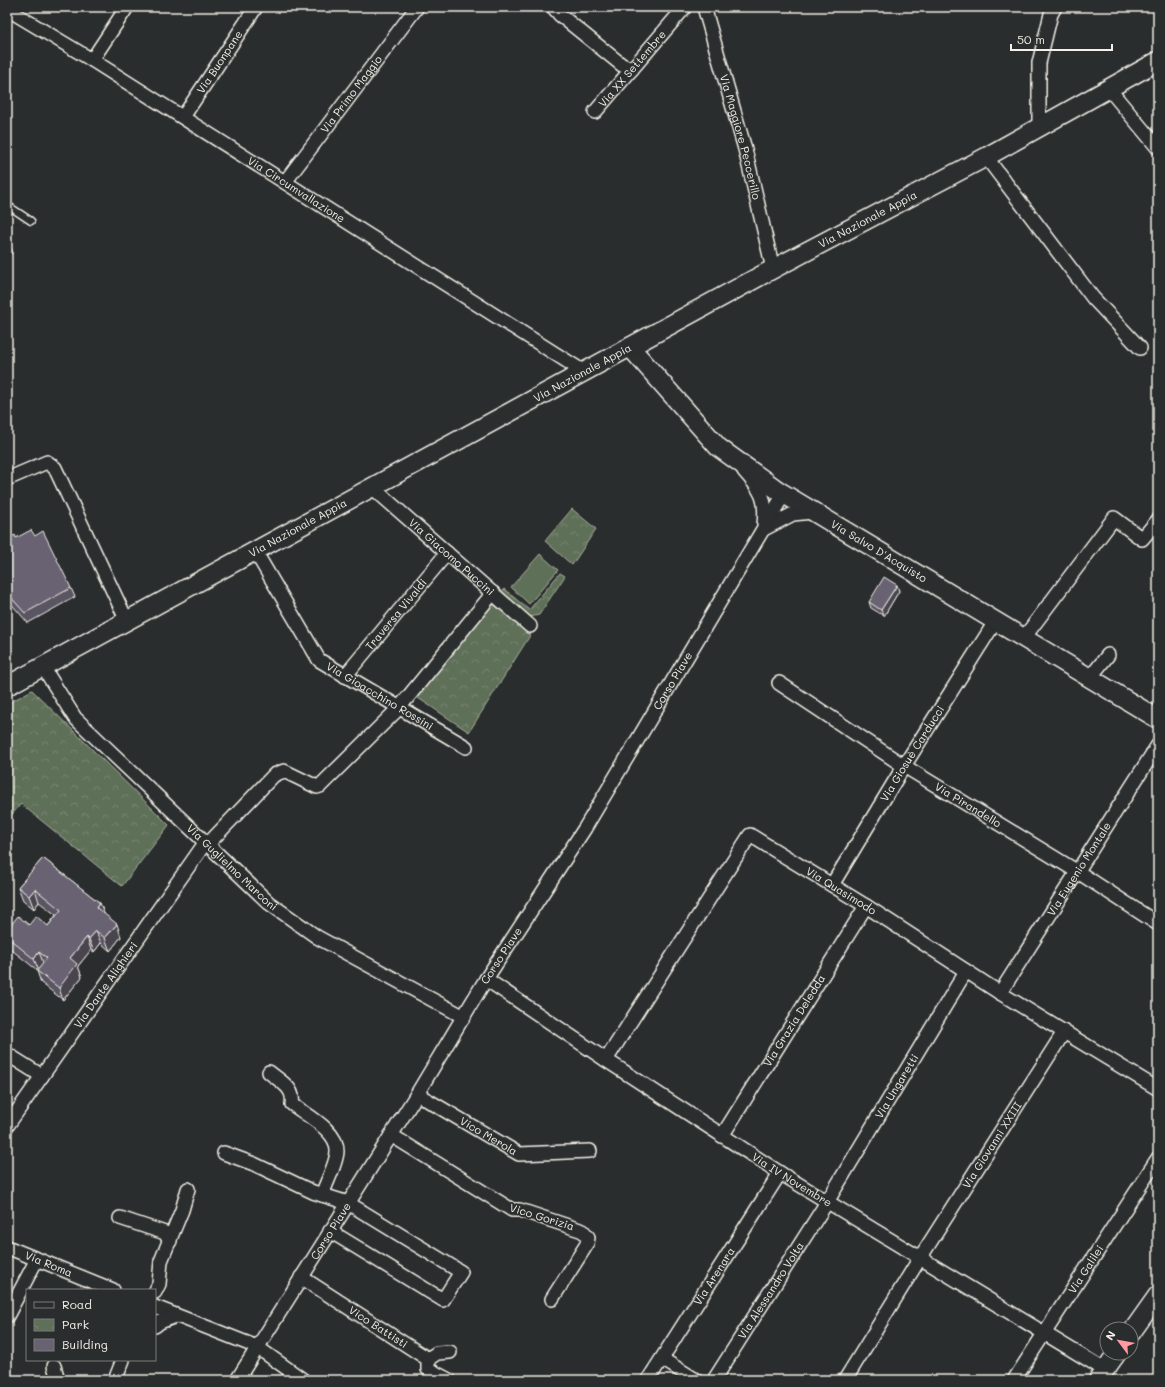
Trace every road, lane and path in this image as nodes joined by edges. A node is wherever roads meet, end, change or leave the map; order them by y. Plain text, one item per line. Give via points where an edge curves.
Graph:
1 (127, 7) edge
2 (256, 7) edge
3 (417, 7) edge
4 (553, 7) edge
5 (685, 7) edge
6 (704, 7) edge
7 (1055, 7) edge
8 (7, 9) edge
9 (92, 60) junction
10 (1158, 61) edge
11 (632, 69) junction
12 (1110, 89) junction
13 (594, 112) dead end
14 (184, 117) junction
15 (1039, 128) junction
16 (1158, 148) edge
17 (986, 157) junction
18 (285, 182) junction
19 (7, 205) edge
20 (31, 221) dead end
21 (773, 269) junction
22 (630, 347) junction
23 (1140, 348) dead end
24 (584, 372) junction
25 (732, 457) junction
26 (7, 479) edge
27 (372, 487) junction
28 (784, 494) junction
29 (812, 512) junction
30 (1158, 520) edge
31 (763, 530) junction
32 (255, 551) junction
33 (447, 553) junction
34 (493, 593) junction
35 (127, 621) junction
36 (994, 622) junction
37 (530, 626) dead end
38 (1023, 639) junction
39 (1108, 655) dead end
40 (43, 667) junction
41 (345, 676) junction
42 (1089, 679) junction
43 (779, 683) dead end
44 (7, 686) edge
45 (399, 708) junction
46 (1158, 719) edge
47 (1158, 746) edge
48 (466, 747) dead end
49 (904, 766) junction
50 (206, 844) junction
51 (1078, 872) junction
52 (832, 885) junction
53 (866, 906) junction
54 (1158, 924) edge
55 (966, 971) junction
56 (486, 978) junction
57 (1000, 992) junction
58 (464, 1017) junction
59 (1064, 1032) junction
60 (7, 1054) edge
61 (606, 1060) junction
62 (269, 1072) dead end
63 (42, 1076) junction
64 (1158, 1089) edge
65 (417, 1094) junction
66 (7, 1126) edge
67 (391, 1136) junction
68 (722, 1136) junction
69 (590, 1151) dead end
70 (224, 1153) dead end
71 (1158, 1158) edge
72 (780, 1173) junction
73 (188, 1189) dead end
74 (322, 1195) junction
75 (827, 1202) junction
76 (348, 1203) junction
77 (120, 1218) dead end
78 (330, 1231) junction
79 (170, 1241) junction
80 (7, 1247) edge
81 (920, 1258) junction
82 (37, 1259) junction
83 (301, 1277) junction
84 (111, 1289) edge
85 (156, 1290) edge
86 (1158, 1295) edge
87 (552, 1299) dead end
88 (156, 1307) edge
89 (7, 1316) edge
90 (176, 1316) junction
91 (1139, 1322) edge
92 (156, 1325) edge
93 (1045, 1333) junction
94 (257, 1346) junction
95 (450, 1352) dead end
96 (428, 1359) junction
97 (662, 1359) junction
98 (123, 1361) edge
99 (1112, 1361) edge
100 (54, 1366) dead end
101 (1102, 1375) edge
102 (56, 1380) edge
103 (115, 1380) edge
104 (237, 1380) edge
105 (303, 1380) edge
106 (449, 1380) edge
107 (648, 1380) edge
108 (696, 1380) edge
109 (714, 1380) edge
110 (845, 1380) edge
111 (1014, 1380) edge

1 - 9 street
2 - 14 street, Via Buonpane
3 - 18 street, Via Primo Maggio
4 - 11 street via 622,66
5 - 11 street, Via XX Settembre
6 - 21 street, Via Maggiore Peccerillo via 745,149
7 - 15 street via 1051,14 1040,63
8 - 9 street, Via Circumvallazione
9 - 14 street, Via Circumvallazione
10 - 12 main road, Via Nazionale Appia
11 - 13 street, Via XX Settembre
12 - 15 main road, Via Nazionale Appia
12 - 16 street
14 - 18 street, Via Circumvallazione
15 - 17 main road, Via Nazionale Appia
17 - 21 main road, Via Nazionale Appia
17 - 23 street via 1093,298
18 - 24 street, Via Circumvallazione
19 - 20 lane
21 - 22 main road, Via Nazionale Appia
22 - 24 main road, Via Nazionale Appia
22 - 25 main road, Via Salvo D'Acquisto via 718,447
24 - 27 main road, Via Nazionale Appia
25 - 28 main road, Via Salvo D'Acquisto
25 - 31 street, Corso Piave via 762,496 766,508
26 - 35 street via 47,462 55,468
27 - 32 main road, Via Nazionale Appia
27 - 33 street, Via Giacomo Puccini
28 - 29 main road, Via Salvo D'Acquisto
28 - 31 street, Corso Piave
29 - 31 street via 793,514
29 - 36 main road, Via Salvo D'Acquisto
30 - 38 street via 1142,539 1114,518
31 - 56 street, Corso Piave via 585,828
32 - 35 main road, Via Nazionale Appia
32 - 41 street, Via Gioacchino Rossini via 319,660
33 - 34 street, Via Giacomo Puccini
33 - 41 street, Traversa Vivaldi
34 - 37 street, Via Giacomo Puccini
34 - 45 street
35 - 40 main road, Via Nazionale Appia
36 - 38 main road, Via Salvo D'Acquisto
36 - 49 street, Via Giosuè Carducci
38 - 42 main road, Via Salvo D'Acquisto
39 - 42 street
40 - 44 main road, Via Nazionale Appia
40 - 50 street, Via Guglielmo Marconi via 75,718
41 - 45 street, Via Gioacchino Rossini
42 - 46 main road, Via Salvo D'Acquisto
43 - 49 street, Via Pirandello
45 - 48 street, Via Gioacchino Rossini
45 - 50 street, Via Dante Alighieri via 317,787 284,772 274,775
47 - 51 street, Via Eugenio Montale
49 - 51 street, Via Pirandello
49 - 52 street, Via Giosuè Carducci
50 - 58 street, Via Guglielmo Marconi via 269,903 316,936
50 - 63 street, Via Dante Alighieri
51 - 54 street, Via Pirandello
51 - 57 street, Via Eugenio Montale
52 - 53 street, Via Quasimodo
52 - 61 street, Via Quasimodo via 750,835
53 - 55 street, Via Quasimodo
53 - 68 street, Via Grazia Deledda
55 - 57 street, Via Quasimodo
55 - 75 street, Via Ungaretti
56 - 58 street, Corso Piave
56 - 61 street, Via IV Novembre
57 - 59 street, Via Quasimodo
58 - 65 street, Corso Piave
59 - 64 street, Via Quasimodo
59 - 81 street, Via Giovanni XXIII
60 - 63 street
61 - 68 street, Via IV Novembre
62 - 74 street via 292,1090 292,1104 329,1133 337,1145 337,1153
63 - 66 street, Via Dante Alighieri
65 - 67 street, Corso Piave
65 - 69 street, Vico Merola via 519,1154
67 - 76 street, Corso Piave
67 - 87 street, Vico Gorizia via 512,1210 520,1210 583,1231 588,1236 587,1244
68 - 72 street, Via IV Novembre
70 - 74 street
71 - 93 street, Via Galilei
72 - 75 street, Via IV Novembre
72 - 97 street, Via Arenara
73 - 79 street
74 - 76 street
75 - 81 street, Via IV Novembre
75 - 109 street, Via Alessandro Volta
76 - 78 street, Corso Piave
76 - 78 street via 461,1272 443,1300
77 - 79 street via 165,1233
78 - 83 street, Corso Piave
79 - 85 street via 161,1261
80 - 82 street, Via Roma
81 - 93 street, Via IV Novembre
81 - 110 street, Via Giovanni XXIII
82 - 84 street, Via Roma
82 - 89 street
83 - 94 street, Corso Piave
83 - 96 street, Vico Battisti
86 - 91 main road
88 - 90 street
90 - 92 street
90 - 94 street
93 - 101 street, Via IV Novembre
93 - 111 street, Via Galilei
94 - 104 street, Corso Piave
94 - 105 street
95 - 96 street via 437,1353
96 - 106 street, Vico Battisti via 428,1369
97 - 107 street, Via Arenara
97 - 108 street
98 - 103 street
99 - 101 main road
100 - 102 street

